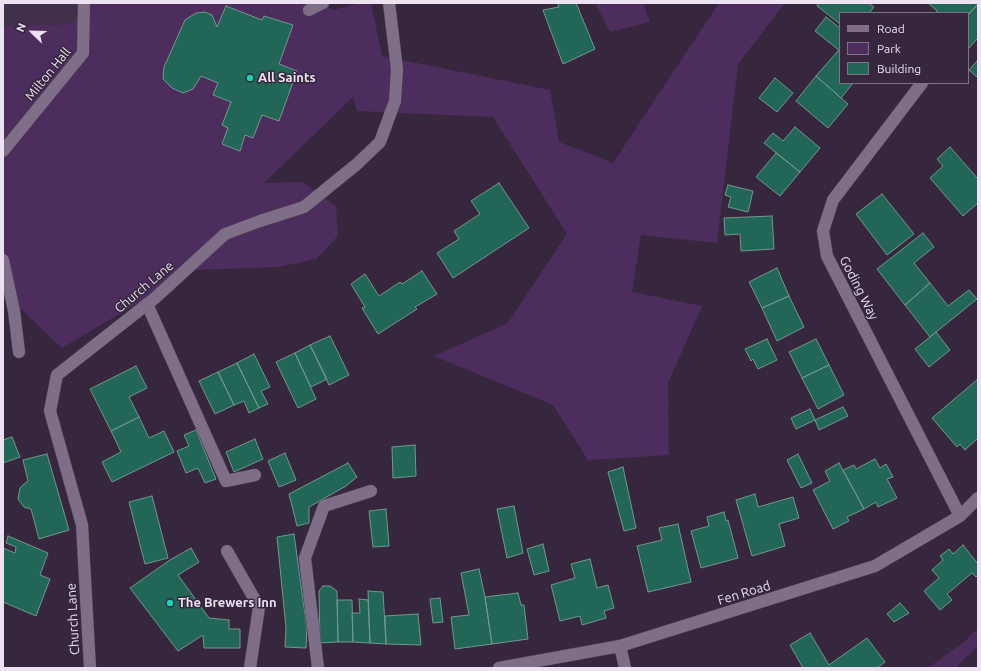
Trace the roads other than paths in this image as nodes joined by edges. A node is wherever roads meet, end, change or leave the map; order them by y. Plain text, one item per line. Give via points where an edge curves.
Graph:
1 (84, 3) edge
2 (323, 3) edge
3 (388, 3) edge
4 (309, 10) dead end
5 (921, 84) edge
6 (3, 151) edge
7 (3, 260) edge
8 (147, 304) junction
9 (19, 352) dead end
10 (255, 476) dead end
11 (372, 491) dead end
12 (978, 498) edge
13 (960, 516) junction
14 (227, 551) dead end
15 (620, 646) junction
16 (90, 668) edge
17 (250, 668) edge
18 (318, 668) edge
19 (499, 668) edge
20 (625, 668) edge

1 - 6 street, Milton Hall via 83,53
2 - 4 street
3 - 8 street, Church Lane via 396,69 395,101 380,142 304,207 224,234
5 - 13 street, Goding Way via 833,200 823,231 827,256
7 - 9 street via 14,311
8 - 10 street via 226,481
8 - 16 street, Church Lane via 57,375 50,411 82,525
11 - 18 street via 324,506 305,558
12 - 13 street, Fen Road
13 - 15 street, Fen Road via 875,566
14 - 17 street via 259,607
15 - 19 street, Fen Road
15 - 20 street

